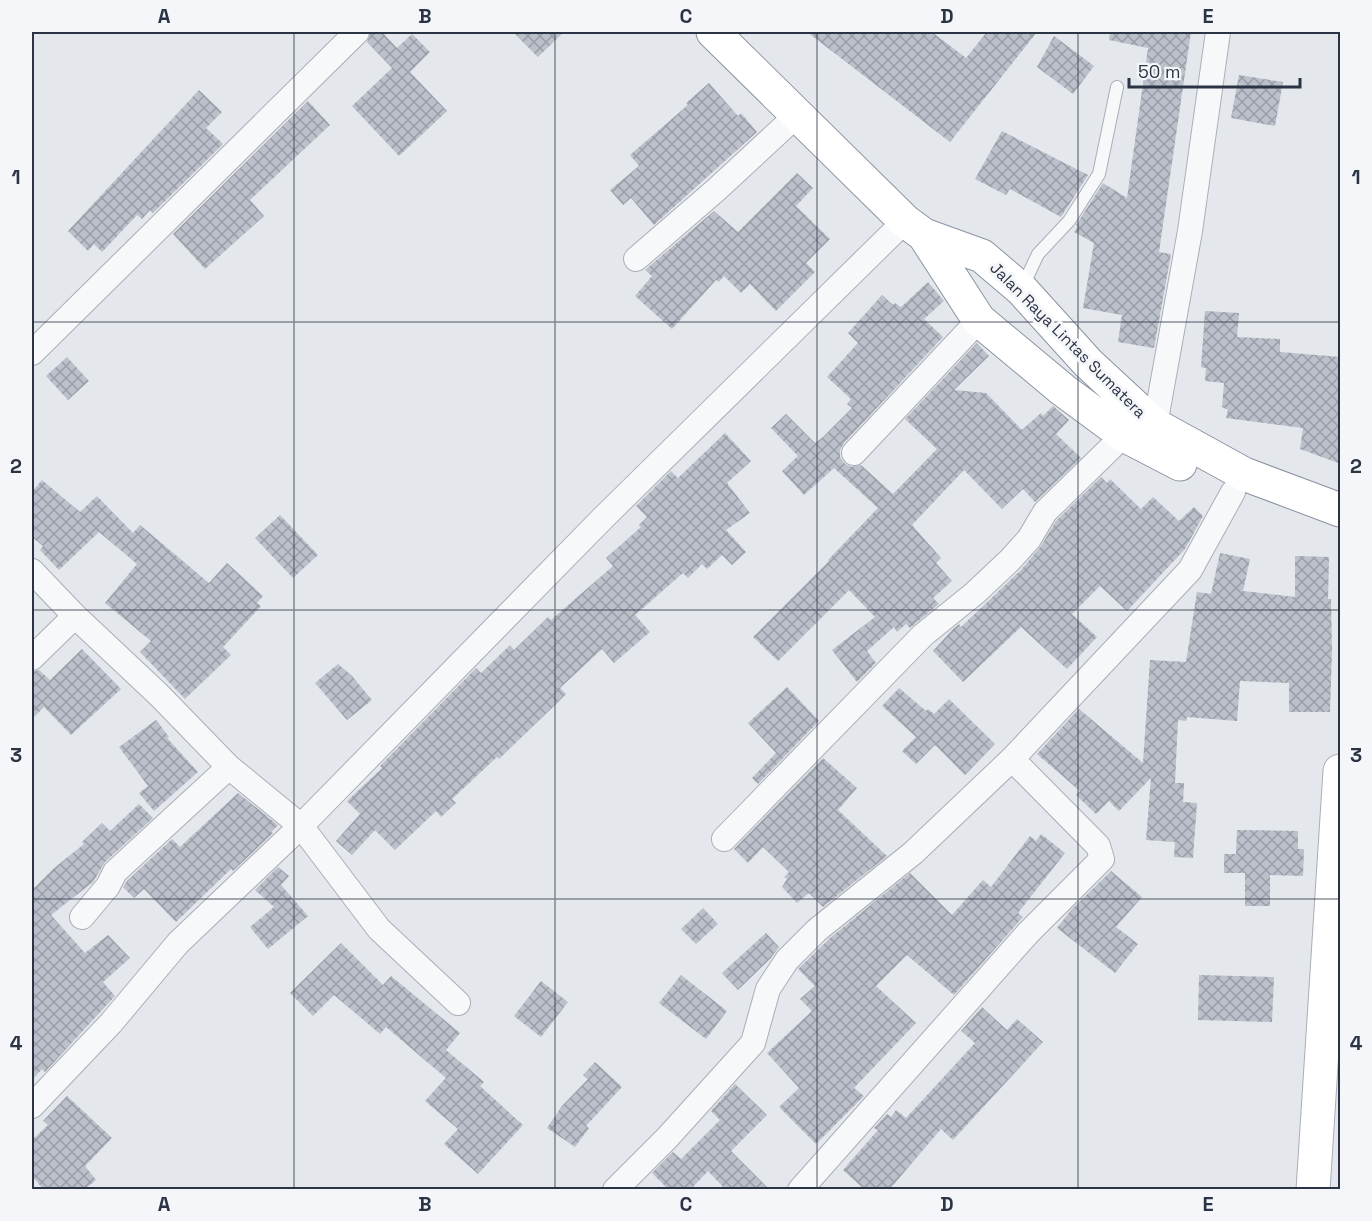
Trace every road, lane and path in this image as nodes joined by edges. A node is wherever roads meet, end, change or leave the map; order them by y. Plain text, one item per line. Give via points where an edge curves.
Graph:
1 (357, 32) edge
2 (713, 32) edge
3 (1218, 32) edge
4 (1117, 87) dead end
5 (797, 114) junction
6 (914, 228) junction
7 (636, 259) dead end
8 (1022, 290) junction
9 (979, 321) junction
10 (32, 353) edge
11 (1155, 425) junction
12 (1124, 435) junction
13 (854, 453) dead end
14 (1233, 492) junction
15 (1341, 510) edge
16 (1341, 528) edge
17 (32, 571) edge
18 (75, 616) junction
19 (32, 658) edge
20 (1012, 759) junction
21 (229, 767) junction
22 (1341, 771) edge
23 (301, 826) junction
24 (724, 839) dead end
25 (82, 917) dead end
26 (458, 1003) dead end
27 (32, 1106) edge
28 (615, 1190) edge
29 (800, 1190) edge
30 (1313, 1190) edge

1 - 10 street
2 - 5 main road, Jalan Raya Lintas Sumatera
3 - 11 street via 1190,231
4 - 8 lane via 1099,174 1070,221 1038,254
5 - 6 main road, Jalan Raya Lintas Sumatera
5 - 7 street
6 - 8 main road, Jalan Raya Lintas Sumatera via 982,256
6 - 9 main road, Jalan Raya Lintas Sumatera
6 - 23 street via 603,518
8 - 11 main road, Jalan Raya Lintas Sumatera via 1088,363
9 - 12 main road, Jalan Raya Lintas Sumatera
9 - 13 street
11 - 15 main road, Jalan Raya Lintas Sumatera via 1244,474
12 - 14 main road, Jalan Raya Lintas Sumatera
12 - 24 street via 1045,512 1010,560 923,635
14 - 16 main road, Jalan Raya Lintas Sumatera
14 - 20 street via 1190,570
17 - 18 street
18 - 19 street
18 - 21 street
20 - 28 street via 913,853 817,930 787,960 768,989 753,1043
20 - 29 street via 1098,846 1102,859 1028,933
21 - 23 street
21 - 25 street via 115,872
22 - 30 main road
23 - 26 street via 379,929
23 - 27 street via 178,943 111,1023

